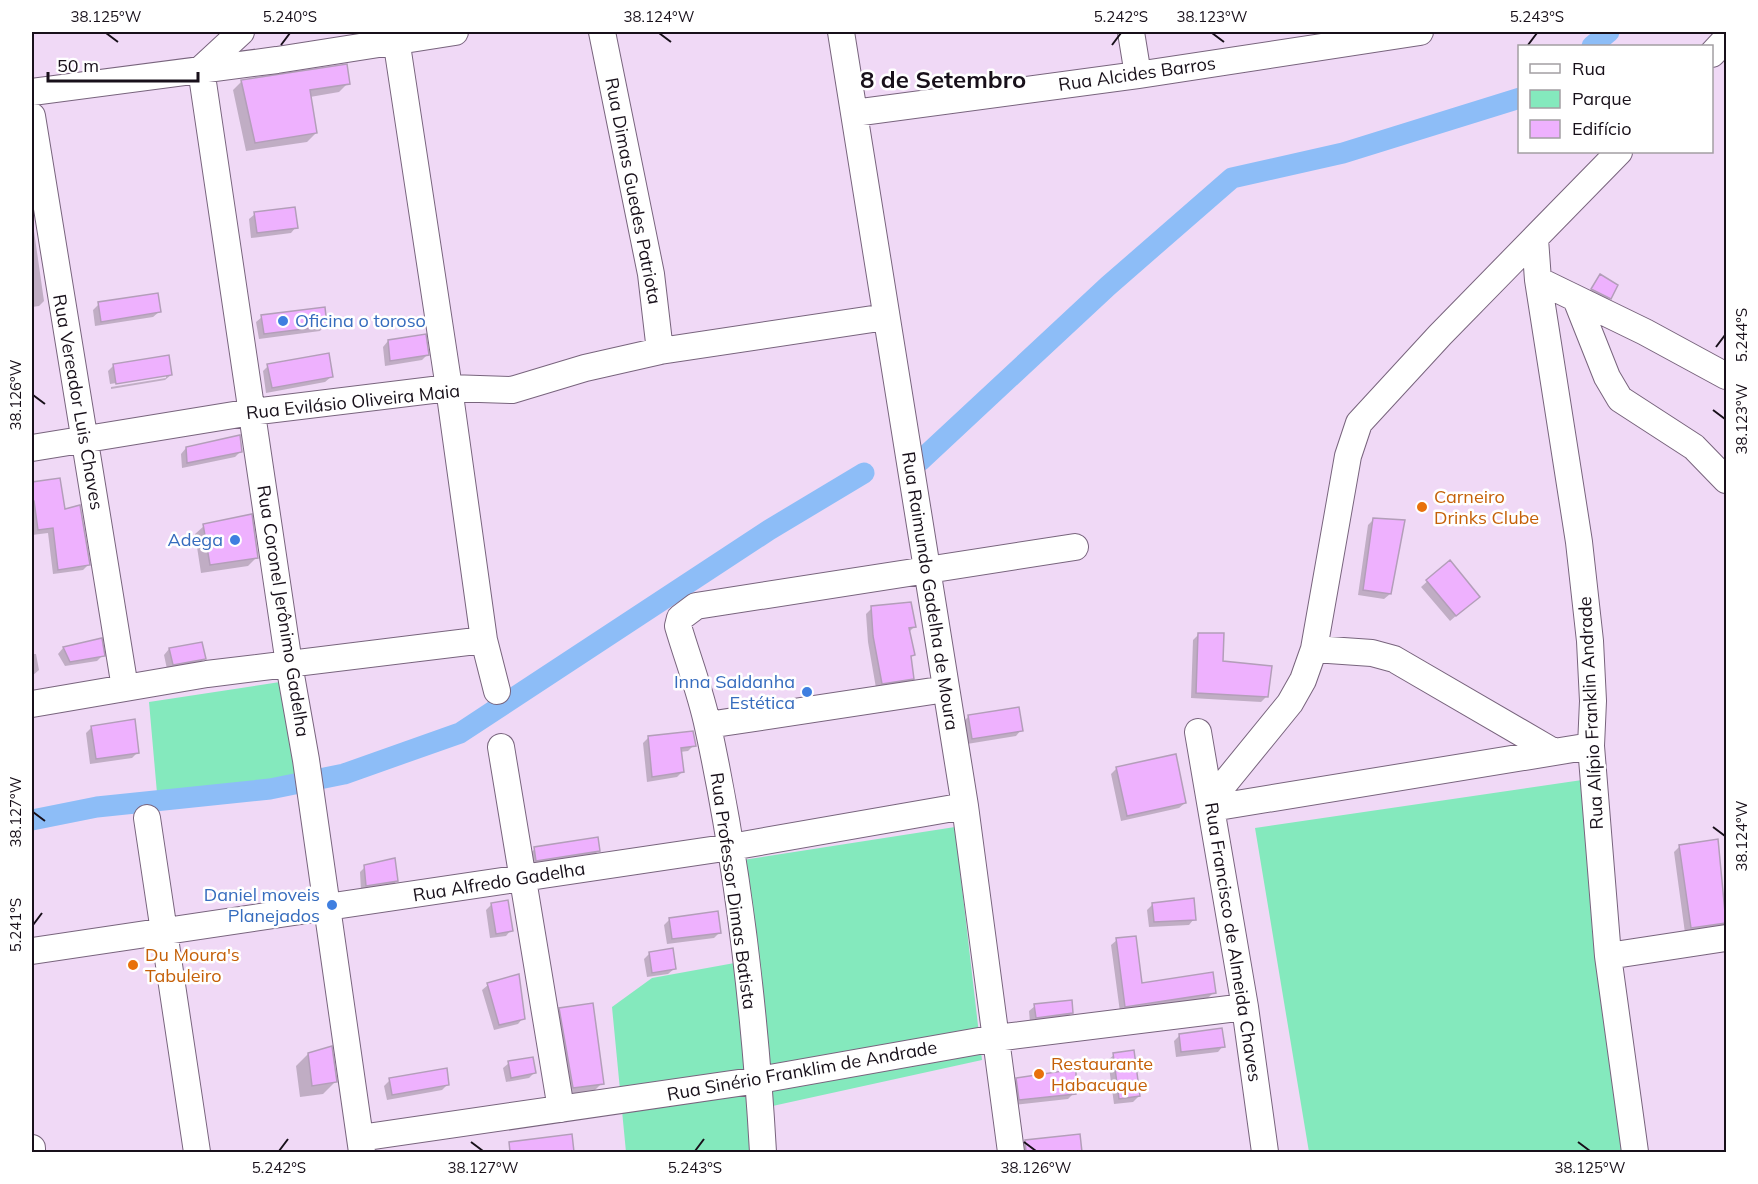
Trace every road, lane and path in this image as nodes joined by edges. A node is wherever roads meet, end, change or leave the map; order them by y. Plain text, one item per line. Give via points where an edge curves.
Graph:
1 (241, 32) edge
2 (455, 32) edge
3 (602, 32) edge
4 (841, 32) edge
5 (1131, 32) edge
6 (1420, 32) edge
7 (395, 36) edge
8 (1726, 39) edge
9 (1713, 53) edge
10 (201, 69) junction
11 (1138, 75) junction
12 (32, 92) edge
13 (854, 113) junction
14 (32, 116) edge
15 (1618, 153) edge
16 (1535, 239) junction
17 (1538, 280) junction
18 (1576, 299) junction
19 (886, 317) junction
20 (660, 351) junction
21 (1726, 376) edge
22 (449, 388) junction
23 (252, 412) junction
24 (85, 439) junction
25 (32, 448) edge
26 (1726, 480) edge
27 (1075, 547) dead end
28 (926, 569) junction
29 (484, 640) junction
30 (1314, 649) junction
31 (289, 664) junction
32 (125, 688) junction
33 (946, 689) junction
34 (497, 691) dead end
35 (32, 704) edge
36 (708, 725) junction
37 (1198, 732) dead end
38 (1591, 746) junction
39 (501, 747) dead end
40 (1554, 752) junction
41 (1211, 804) junction
42 (964, 806) junction
43 (147, 818) dead end
44 (731, 848) junction
45 (523, 878) junction
46 (327, 909) junction
47 (165, 933) junction
48 (1726, 938) edge
49 (32, 951) edge
50 (1608, 956) junction
51 (1245, 1007) junction
52 (996, 1038) junction
53 (759, 1080) junction
54 (561, 1109) junction
55 (361, 1145) edge
56 (197, 1152) edge
57 (763, 1152) edge
58 (1011, 1152) edge
59 (1265, 1152) edge
60 (1635, 1152) edge

1 - 10 street
2 - 7 street
3 - 20 street, Rua Dimas Guedes Patriota via 651,274
4 - 13 street, Rua Raimundo Gadelha de Moura
5 - 11 street
6 - 11 street, Rua Alcides Barros
7 - 10 street via 277,60
7 - 22 street
8 - 9 street
10 - 12 street
10 - 23 street, Rua Coronel Jerônimo Gadelha
11 - 13 street, Rua Alcides Barros
13 - 19 street, Rua Raimundo Gadelha de Moura
14 - 24 street, Rua Vereador Luis Chaves
15 - 16 street
16 - 17 street, Rua Alípio Franklin Andrade
16 - 30 street via 1359,423 1348,456
17 - 18 street
17 - 38 street, Rua Alípio Franklin Andrade via 1579,542 1590,641
18 - 21 street
18 - 26 street via 1607,377 1620,399 1694,447
19 - 20 street, Rua Evilásio Oliveira Maia
19 - 28 street, Rua Raimundo Gadelha de Moura
20 - 22 street, Rua Evilásio Oliveira Maia via 512,390
22 - 23 street, Rua Evilásio Oliveira Maia
22 - 29 street
23 - 24 street, Rua Evilásio Oliveira Maia
23 - 31 street, Rua Coronel Jerônimo Gadelha
24 - 25 street, Rua Evilásio Oliveira Maia
24 - 32 street, Rua Vereador Luis Chaves
27 - 28 street
28 - 33 street, Rua Raimundo Gadelha de Moura
28 - 36 street, Rua Professor Dimas Batista via 696,606 680,618 678,626
29 - 31 street
29 - 34 street
30 - 40 street via 1372,653 1394,659
30 - 41 street via 1290,703
31 - 32 street
31 - 46 street, Rua Coronel Jerônimo Gadelha
32 - 35 street
33 - 36 street
33 - 42 street, Rua Raimundo Gadelha de Moura
36 - 44 street, Rua Professor Dimas Batista
37 - 41 street, Rua Francisco de Almeida Chaves
38 - 40 street
38 - 50 street, Rua Alípio Franklin Andrade
39 - 45 street
40 - 41 street
41 - 51 street, Rua Francisco de Almeida Chaves
42 - 44 street, Rua Alfredo Gadelha
42 - 52 street, Rua Raimundo Gadelha de Moura
43 - 47 street
44 - 45 street, Rua Alfredo Gadelha
44 - 53 street, Rua Professor Dimas Batista
45 - 46 street, Rua Alfredo Gadelha
45 - 54 street
46 - 47 street, Rua Alfredo Gadelha
46 - 55 street, Rua Coronel Jerônimo Gadelha
47 - 49 street, Rua Alfredo Gadelha
47 - 56 street
48 - 50 street
50 - 60 street, Rua Alípio Franklin Andrade
51 - 52 street, Rua Sinério Franklim de Andrade
51 - 59 street, Rua Francisco de Almeida Chaves
52 - 53 street, Rua Sinério Franklim de Andrade
52 - 58 street, Rua Raimundo Gadelha de Moura
53 - 54 street, Rua Sinério Franklim de Andrade
53 - 57 street, Rua Professor Dimas Batista
54 - 55 street, Rua Sinério Franklim de Andrade

